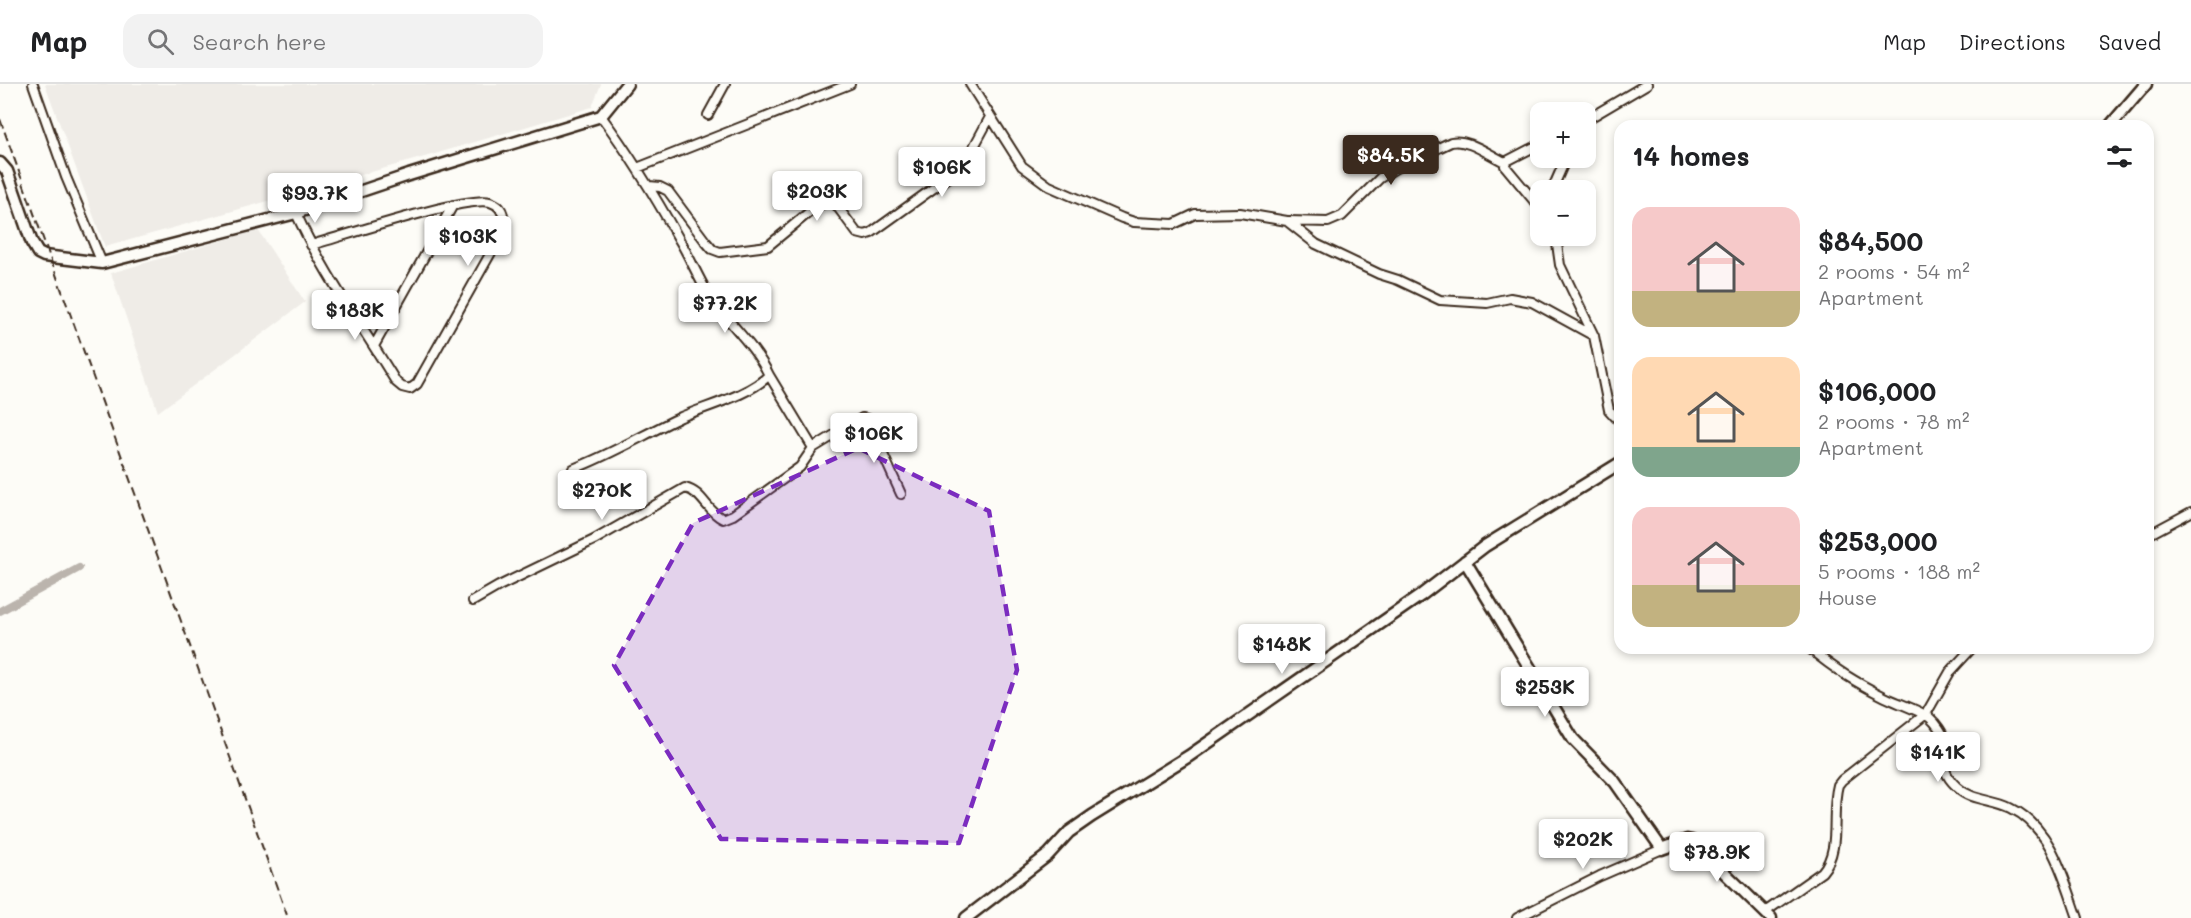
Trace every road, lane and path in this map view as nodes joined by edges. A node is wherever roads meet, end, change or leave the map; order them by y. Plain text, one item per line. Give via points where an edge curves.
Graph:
1 (33, 84) edge
2 (627, 84) edge
3 (725, 84) edge
4 (850, 84) edge
5 (970, 84) edge
6 (1647, 84) edge
7 (2146, 84) edge
8 (708, 115) dead end
9 (1596, 115) edge
10 (601, 116) junction
11 (990, 117) junction
12 (2115, 120) edge
13 (1530, 149) edge
14 (1505, 162) junction
15 (0, 163) edge
16 (638, 168) junction
17 (649, 186) junction
18 (1530, 196) edge
19 (453, 205) junction
20 (296, 213) junction
21 (1287, 220) junction
22 (311, 245) junction
23 (1557, 246) edge
24 (102, 263) junction
25 (1594, 336) junction
26 (374, 346) junction
27 (769, 375) junction
28 (1614, 416) edge
29 (813, 448) junction
30 (1614, 467) edge
31 (573, 470) dead end
32 (901, 494) dead end
33 (2191, 512) edge
34 (2154, 532) edge
35 (1465, 561) junction
36 (473, 601) dead end
37 (1818, 654) edge
38 (1966, 654) edge
39 (1926, 714) junction
40 (1662, 849) junction
41 (1768, 915) edge
42 (966, 918) edge
43 (1516, 918) edge
44 (2078, 918) edge

1 - 24 street
2 - 10 street
3 - 8 street
4 - 16 street
5 - 11 street
6 - 9 street
7 - 12 street
10 - 16 street
10 - 20 street
11 - 17 street via 963,166 865,235 857,233 829,200 768,246 720,252 706,242 668,191
11 - 21 street via 1016,159 1036,178 1134,222 1174,224 1207,213
13 - 14 street
14 - 18 street
14 - 21 street via 1459,140 1380,178 1342,216 1328,222
15 - 24 street via 7,171 38,253 50,258
16 - 17 street
17 - 27 street via 709,294
19 - 22 street
19 - 26 street
19 - 26 street via 489,201 504,216 503,230 417,384 410,389 402,387
20 - 22 street
20 - 24 street
21 - 25 street via 1316,244 1440,300 1486,303 1510,298 1532,302
22 - 26 street
23 - 25 street via 1564,275
25 - 28 street via 1607,404
27 - 29 street
27 - 31 street via 746,390
29 - 32 street via 865,418
29 - 36 street via 800,466 733,515 723,519 713,514 695,491 685,488 594,540
30 - 35 street
33 - 34 street
35 - 40 street via 1573,739 1616,782
35 - 42 street via 1189,756 1069,832 1048,855
37 - 39 street via 1861,685
38 - 39 street via 1950,672
39 - 41 street via 1842,780 1836,792 1833,854 1828,866
39 - 44 street via 1945,740 1945,771 1956,787 1971,797 2011,808 2044,836
40 - 41 street via 1692,841
40 - 43 street

